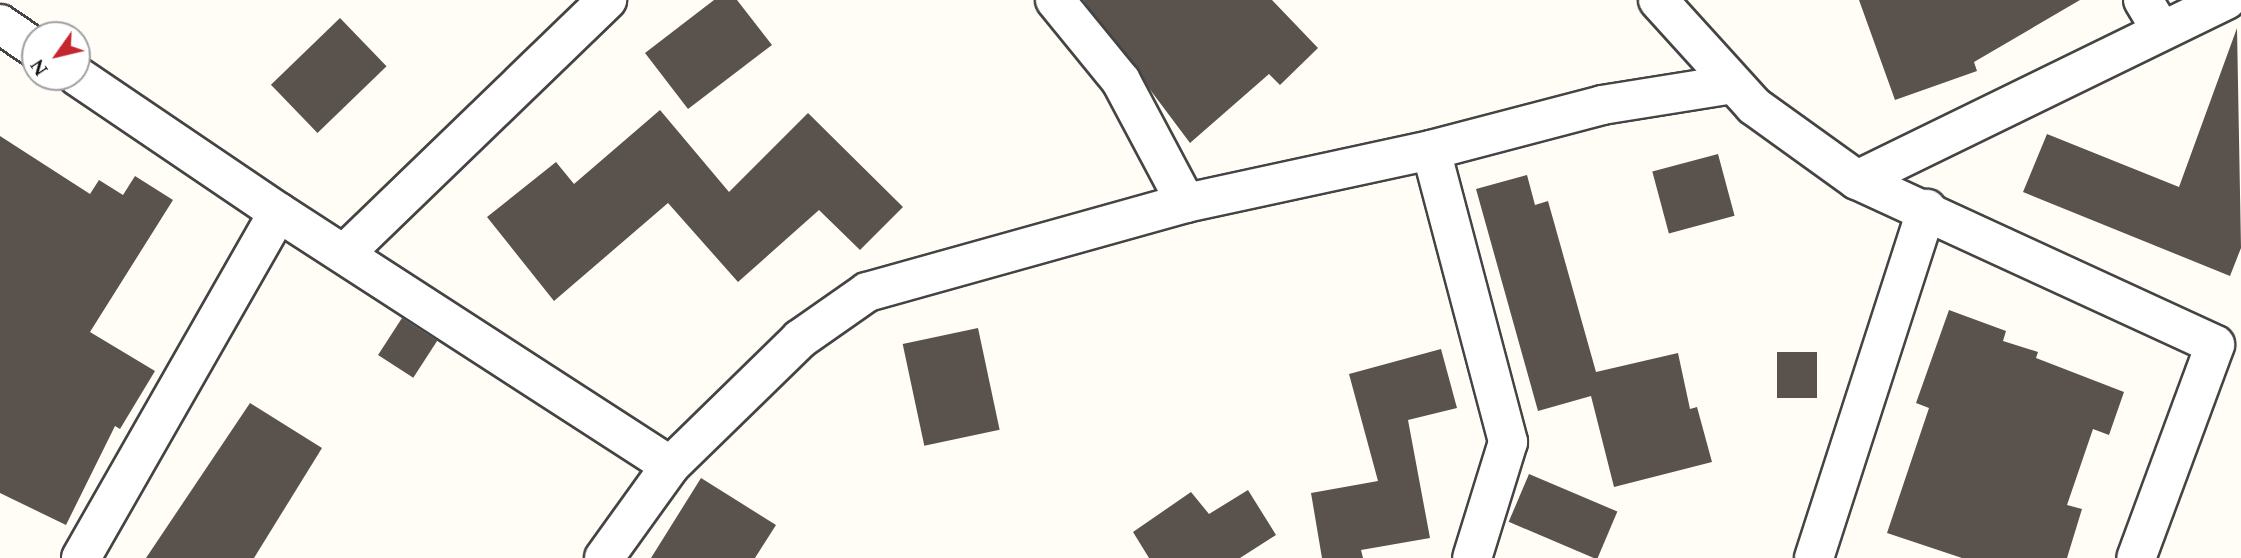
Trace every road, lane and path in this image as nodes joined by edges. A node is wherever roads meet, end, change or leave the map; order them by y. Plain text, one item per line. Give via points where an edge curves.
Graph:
1 (607, 0) edge
2 (1055, 0) edge
3 (1658, 0) edge
4 (2226, 0) edge
5 (2152, 15) edge
6 (0, 24) edge
7 (21, 38) edge
8 (1733, 84) junction
9 (91, 85) edge
10 (1431, 150) junction
11 (1857, 180) junction
12 (1186, 203) junction
13 (1927, 209) junction
14 (278, 212) junction
15 (344, 254) junction
16 (670, 466) junction
17 (81, 558) edge
18 (604, 558) edge
19 (1472, 558) edge
20 (1814, 558) edge
21 (2136, 558) edge

1 - 15 street
2 - 12 street via 1121,81
3 - 8 street
4 - 5 street
5 - 11 street
6 - 7 street
8 - 10 street via 1602,105
8 - 11 street via 1754,106
9 - 14 street
10 - 12 street
10 - 19 street via 1508,442
11 - 13 street
12 - 16 street via 867,292 800,339
13 - 20 street
13 - 21 street via 2215,345
14 - 15 street
14 - 17 street
15 - 16 street
16 - 18 street

